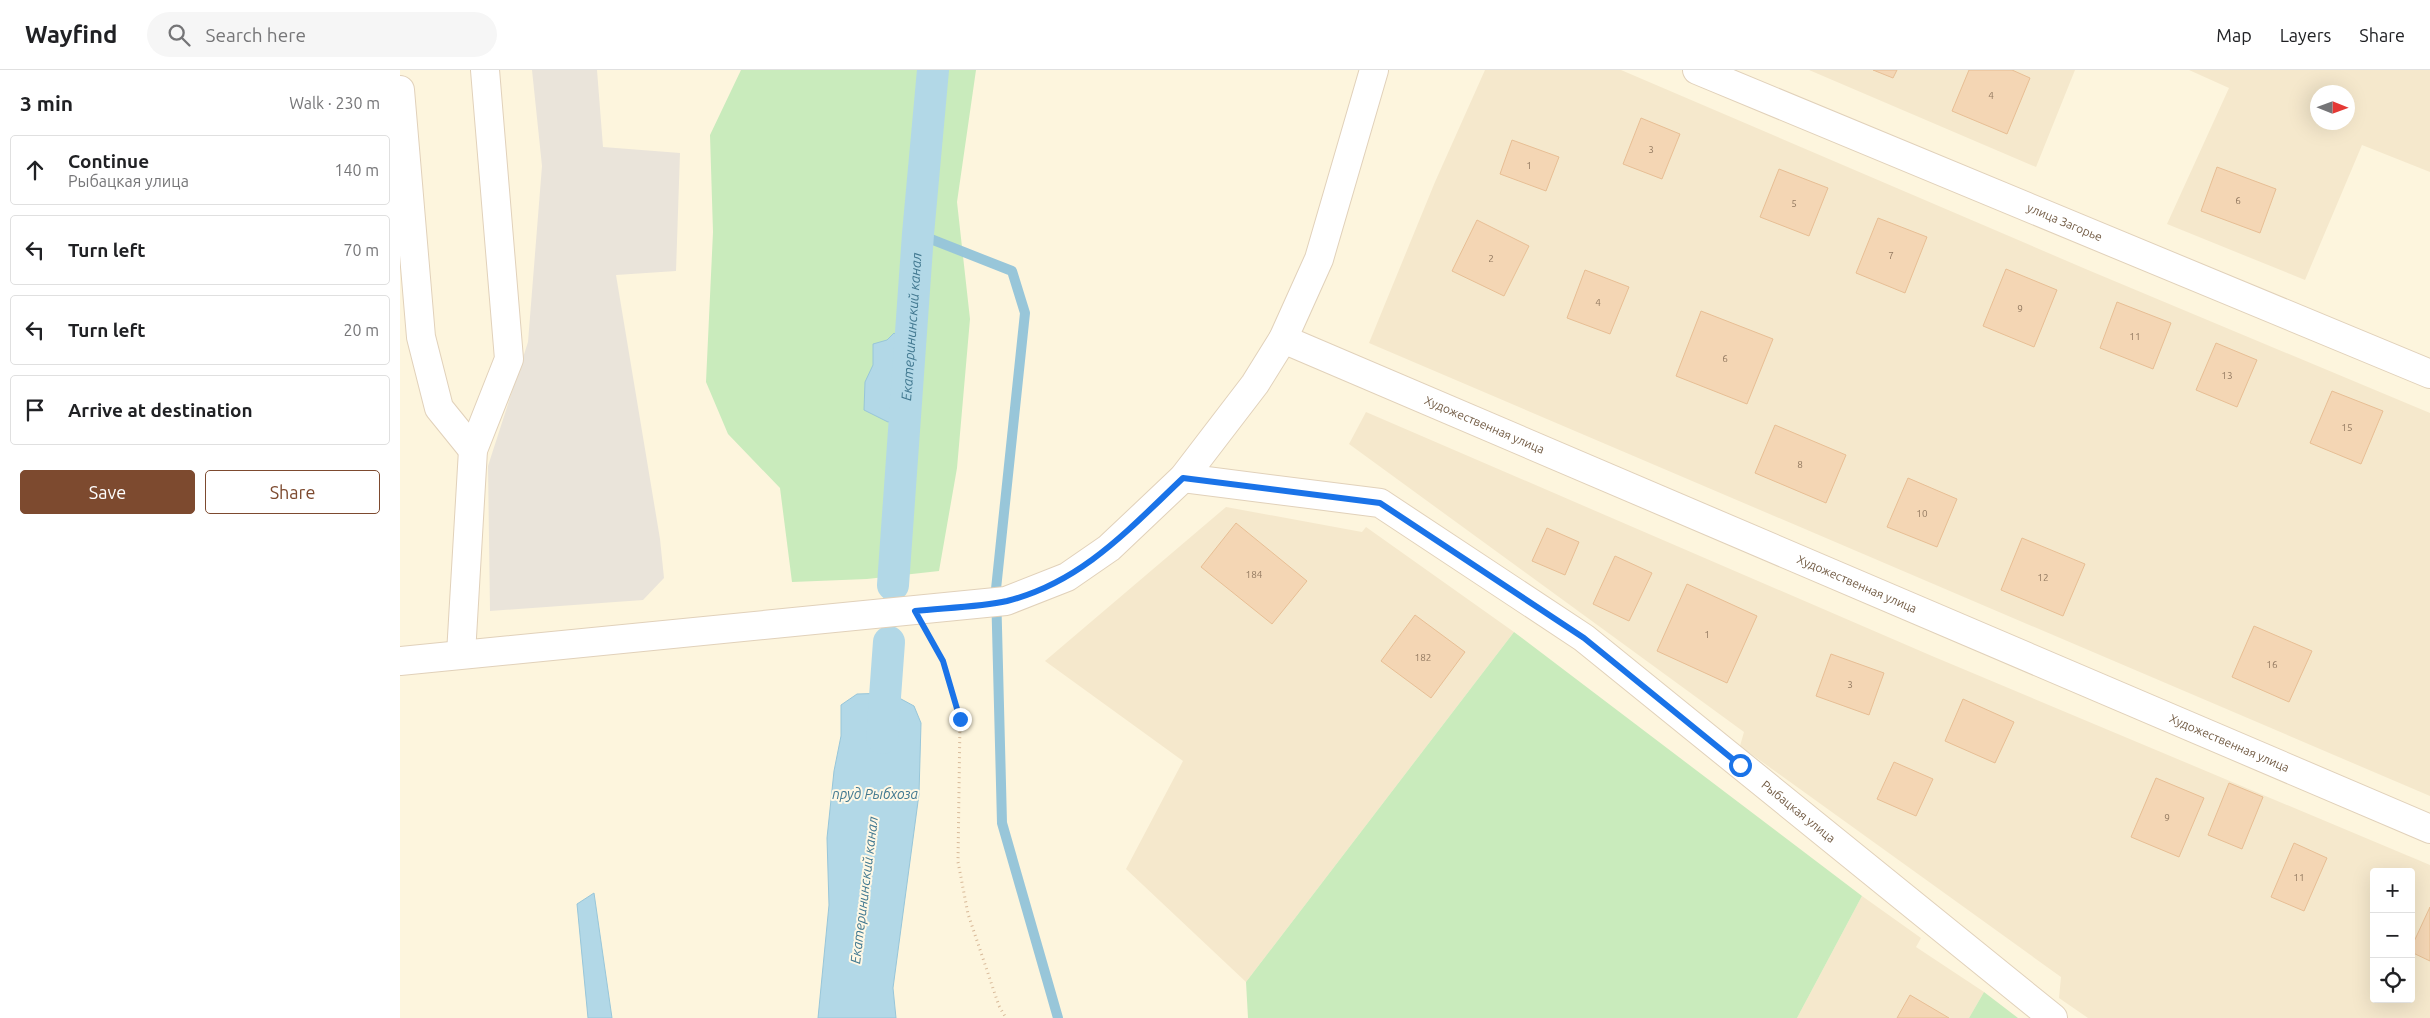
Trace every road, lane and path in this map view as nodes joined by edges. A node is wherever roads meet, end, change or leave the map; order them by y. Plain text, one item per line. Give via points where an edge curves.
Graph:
1 (485, 70) edge
2 (1374, 70) edge
3 (1698, 70) edge
4 (400, 90) edge
5 (1284, 339) junction
6 (2430, 374) edge
7 (474, 450) junction
8 (1183, 478) junction
9 (915, 611) junction
10 (460, 654) junction
11 (400, 661) edge
12 (2430, 829) edge
13 (1006, 1018) edge
14 (2053, 1018) edge

1 - 7 street via 509,359
2 - 5 street via 1320,259
3 - 6 street, улица Загорье
4 - 7 street via 422,337 439,408
5 - 8 street via 1255,384
5 - 12 street, Художественная улица
7 - 10 street
8 - 9 street via 1109,548 1068,577 1006,601
8 - 14 street, Рыбацкая улица via 1380,503 1584,638
9 - 10 street
9 - 13 path via 943,661 960,719 958,862 968,914
10 - 11 street

